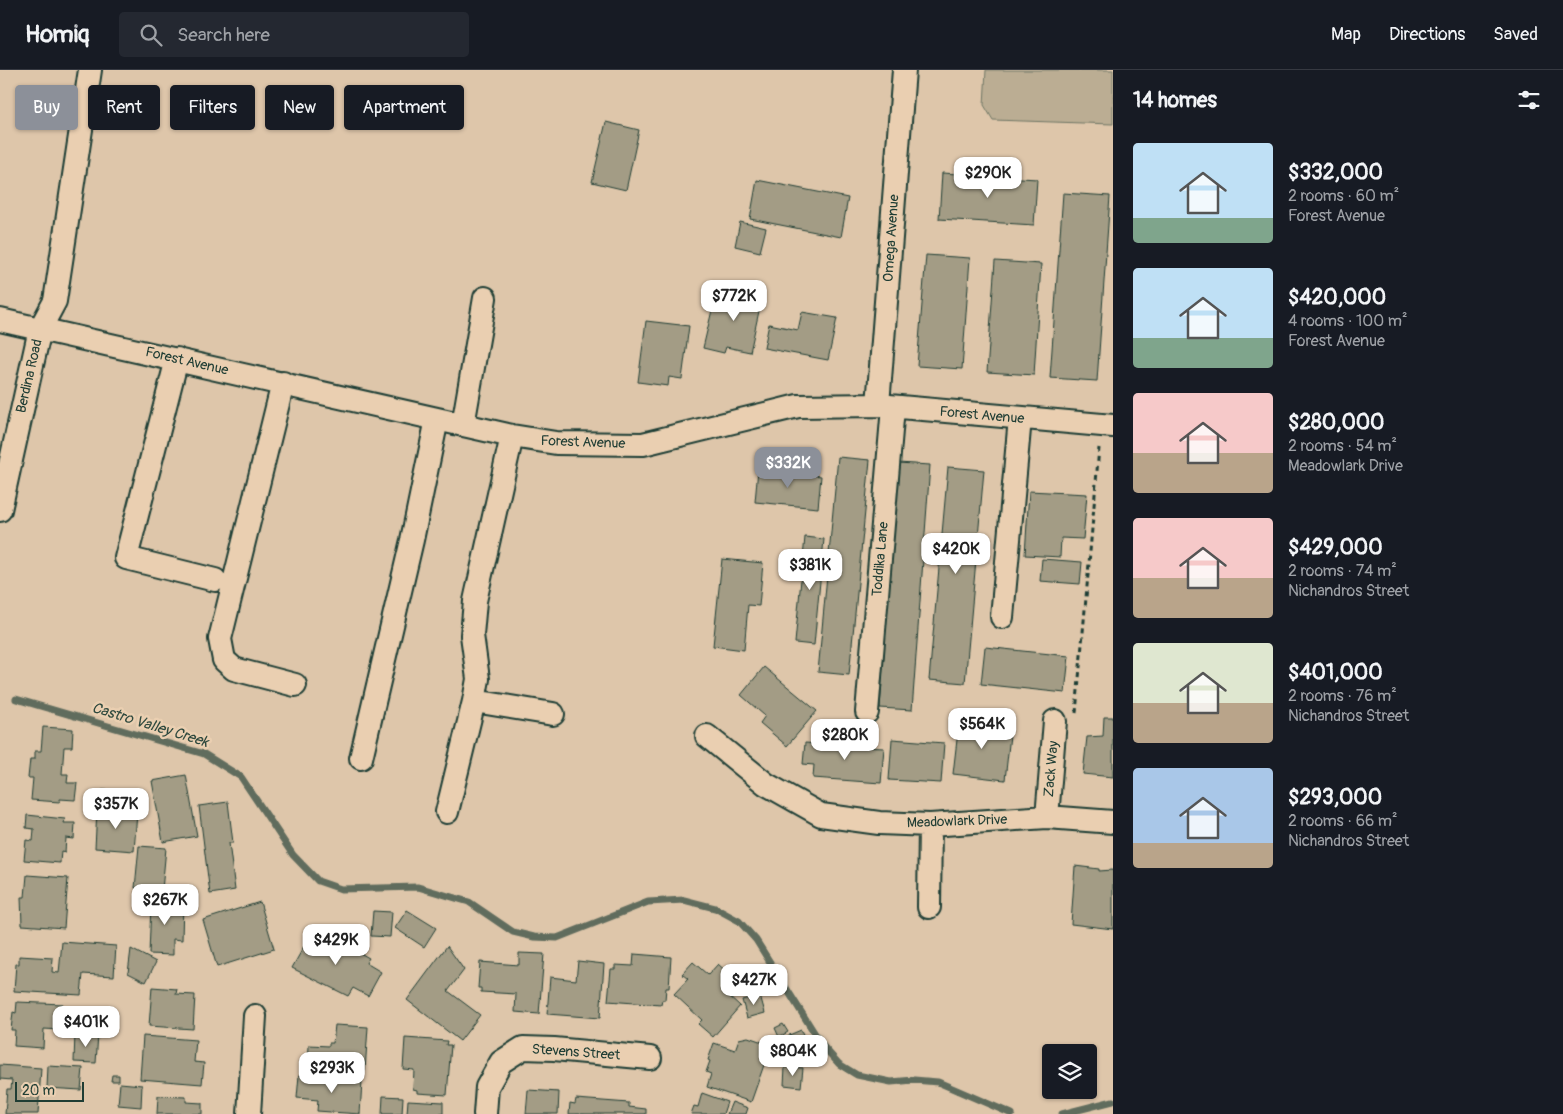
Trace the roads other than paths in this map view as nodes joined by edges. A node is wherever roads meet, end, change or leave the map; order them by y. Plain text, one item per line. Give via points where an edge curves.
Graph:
1 (90, 70) edge
2 (904, 70) edge
3 (485, 298) dead end
4 (0, 320) edge
5 (40, 329) junction
6 (177, 359) junction
7 (283, 383) junction
8 (885, 406) junction
9 (1020, 418) junction
10 (437, 419) junction
11 (463, 425) junction
12 (1107, 426) edge
13 (512, 436) junction
14 (0, 510) edge
15 (215, 580) dead end
16 (1002, 617) dead end
17 (295, 685) dead end
18 (474, 700) junction
19 (867, 712) dead end
20 (553, 714) dead end
21 (1065, 718) road end
22 (707, 736) dead end
23 (361, 758) dead end
24 (447, 812) dead end
25 (1047, 817) junction
26 (1113, 822) edge
27 (930, 825) junction
28 (929, 907) dead end
29 (254, 1016) dead end
30 (650, 1058) dead end
31 (249, 1114) edge
32 (485, 1114) edge

1 - 5 street, Berdina Road via 56,301
2 - 8 street, Omega Avenue
3 - 11 street
4 - 5 street, Forest Avenue
5 - 6 street, Forest Avenue
5 - 14 street, Berdina Road
6 - 7 street, Forest Avenue
6 - 15 street via 126,558
7 - 10 street, Forest Avenue
7 - 17 street via 220,639 224,660 234,669
8 - 9 street, Forest Avenue
8 - 13 street, Forest Avenue via 798,406 643,444 556,443
8 - 19 street, Toddika Lane
9 - 12 street, Forest Avenue
9 - 16 street
10 - 11 street, Forest Avenue
10 - 23 street
11 - 13 street, Forest Avenue
13 - 18 street via 475,601 472,635 478,679
18 - 20 street
18 - 24 street
21 - 25 street, Zack Way
22 - 27 street, Meadowlark Drive via 766,784 821,815 879,823
25 - 26 street, Meadowlark Drive
25 - 27 street, Meadowlark Drive
27 - 28 street
29 - 31 street
30 - 32 street, Stevens Street via 523,1048 500,1062 487,1087

